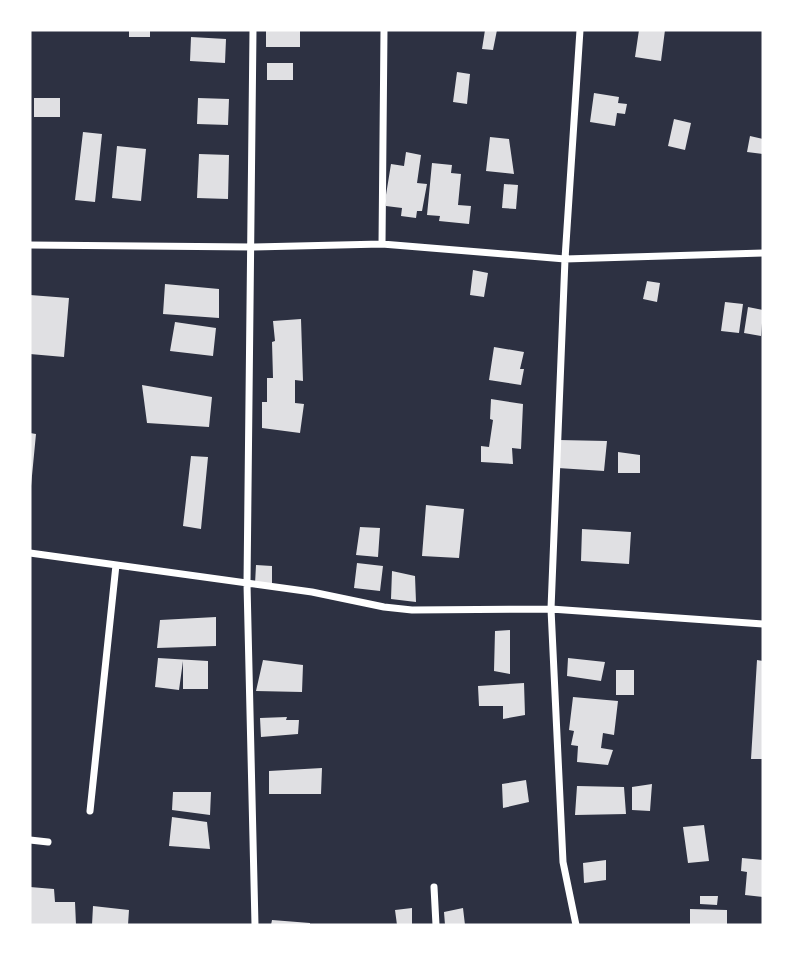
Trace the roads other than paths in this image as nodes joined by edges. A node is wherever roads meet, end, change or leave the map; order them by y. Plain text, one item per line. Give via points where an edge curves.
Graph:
1 (253, 30) edge
2 (384, 30) edge
3 (580, 30) edge
4 (378, 244) junction
5 (30, 245) edge
6 (252, 247) junction
7 (763, 253) edge
8 (565, 259) junction
9 (30, 553) edge
10 (116, 565) junction
11 (247, 584) junction
12 (551, 610) junction
13 (763, 624) edge
14 (90, 811) dead end
15 (30, 840) edge
16 (48, 842) dead end
17 (434, 887) dead end
18 (255, 925) edge
19 (436, 925) edge
20 (576, 925) edge

1 - 6 street
2 - 4 street
3 - 8 street
4 - 6 street
4 - 8 street
5 - 6 street
6 - 11 street
7 - 8 street
8 - 12 street
9 - 10 street
10 - 11 street
10 - 14 street
11 - 12 street via 412,610
11 - 18 street
12 - 13 street
12 - 20 street via 563,862
15 - 16 street
17 - 19 street

